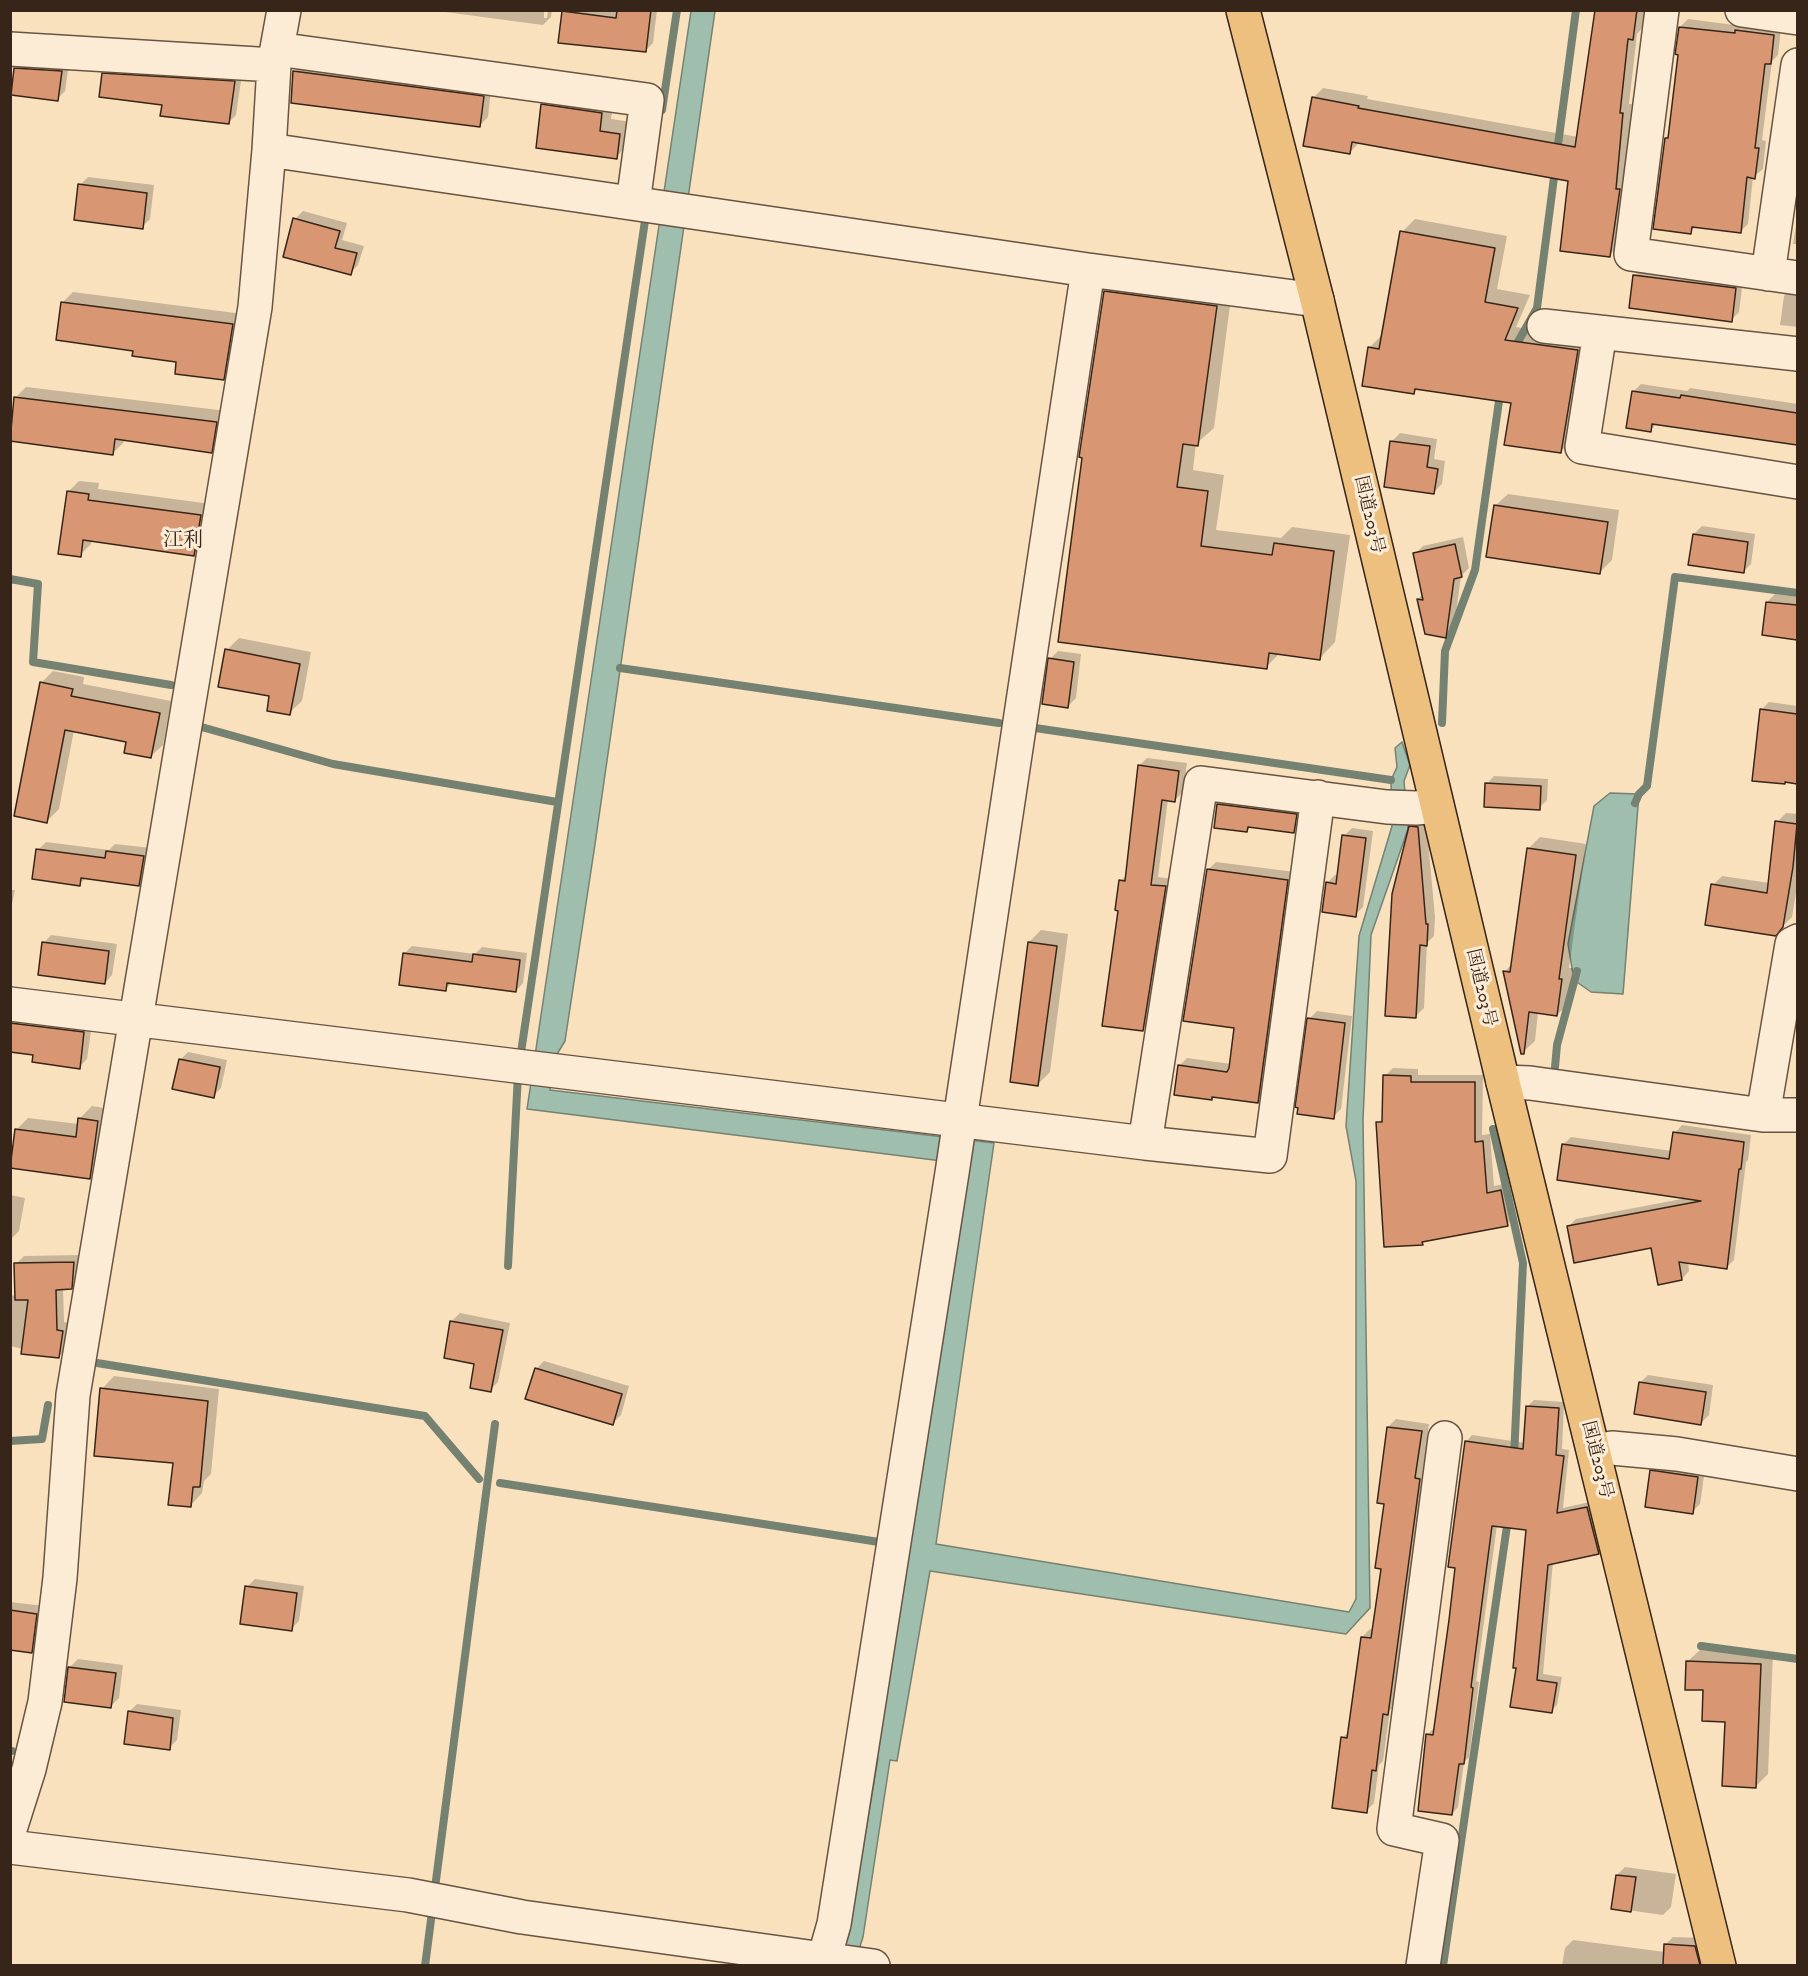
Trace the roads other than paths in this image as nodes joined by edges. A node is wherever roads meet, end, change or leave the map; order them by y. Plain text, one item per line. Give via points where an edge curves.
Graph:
1 (284, 10) edge
2 (1243, 10) edge
3 (1662, 10) edge
4 (1742, 10) edge
5 (1797, 18) edge
6 (10, 48) edge
7 (275, 57) junction
8 (1797, 65) edge
9 (269, 150) junction
10 (633, 203) junction
11 (1088, 270) junction
12 (1783, 276) edge
13 (1317, 300) junction
14 (1544, 326) dead end
15 (1600, 332) junction
16 (1797, 354) edge
17 (1797, 482) edge
18 (1318, 797) junction
19 (1414, 807) junction
20 (1797, 941) edge
21 (10, 1004) edge
22 (136, 1019) junction
23 (1503, 1082) junction
24 (1763, 1115) junction
25 (1797, 1115) edge
26 (960, 1120) junction
27 (1145, 1143) junction
28 (1445, 1438) dead end
29 (1594, 1451) junction
30 (1797, 1474) edge
31 (10, 1829) edge
32 (10, 1847) edge
33 (823, 1962) edge
34 (869, 1965) edge
35 (1423, 1965) edge
36 (1719, 1965) edge

1 - 7 street
2 - 13 highway, 国道203号
3 - 12 street via 1631,254
4 - 5 street
6 - 7 street
7 - 9 street
7 - 10 street via 647,100
8 - 12 street
9 - 10 street
9 - 22 street via 255,307
10 - 11 street
11 - 13 street
11 - 26 street
13 - 19 highway, 国道203号
14 - 15 street
15 - 16 street
15 - 17 street via 1582,447
18 - 19 street
18 - 27 street via 1201,783
18 - 27 street via 1270,1156
19 - 23 highway, 国道203号
20 - 24 street via 1792,944
21 - 22 street
22 - 26 street
22 - 31 street via 72,1395 60,1578 45,1702
23 - 24 street
23 - 29 highway, 国道203号
24 - 25 street
26 - 27 street
26 - 33 street via 834,1924
28 - 35 street via 1394,1829 1442,1840
29 - 30 street via 1612,1448 1677,1454
29 - 36 highway, 国道203号
32 - 33 street via 408,1895 522,1917
33 - 34 street

